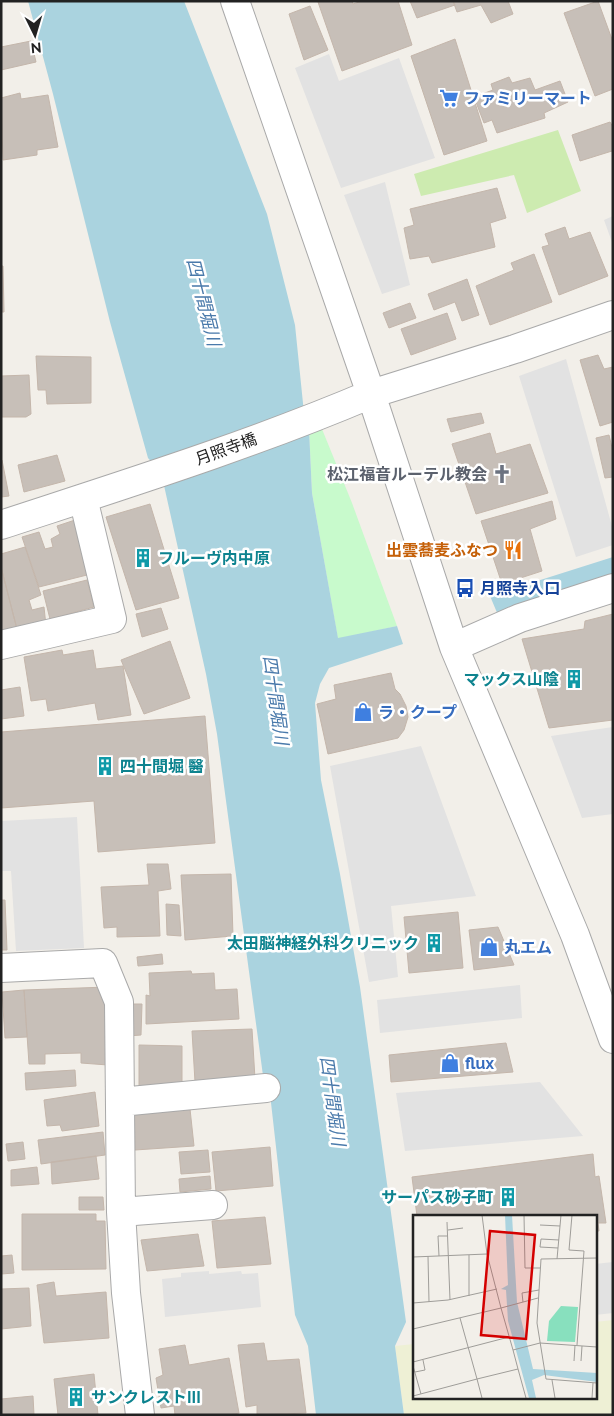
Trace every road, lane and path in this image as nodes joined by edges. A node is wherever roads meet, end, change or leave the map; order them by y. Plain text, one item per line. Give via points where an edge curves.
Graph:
1 (241, 3) edge
2 (613, 315) edge
3 (371, 394) junction
4 (83, 498) junction
5 (1, 525) edge
6 (613, 588) edge
7 (1, 645) edge
8 (454, 647) junction
9 (1, 968) edge
10 (613, 1039) edge
11 (266, 1088) dead end
12 (120, 1102) junction
13 (213, 1205) dead end
14 (121, 1212) junction
15 (140, 1415) edge

1 - 3 street
2 - 3 street, 月照寺橋
3 - 4 street, 月照寺橋 via 314,418
3 - 8 street
4 - 5 street, 月照寺橋
4 - 7 street via 112,619
6 - 8 street via 520,618
8 - 10 street via 575,935
9 - 12 street via 103,963 119,1002
11 - 12 street
12 - 14 street
13 - 14 street
14 - 15 street via 126,1293

